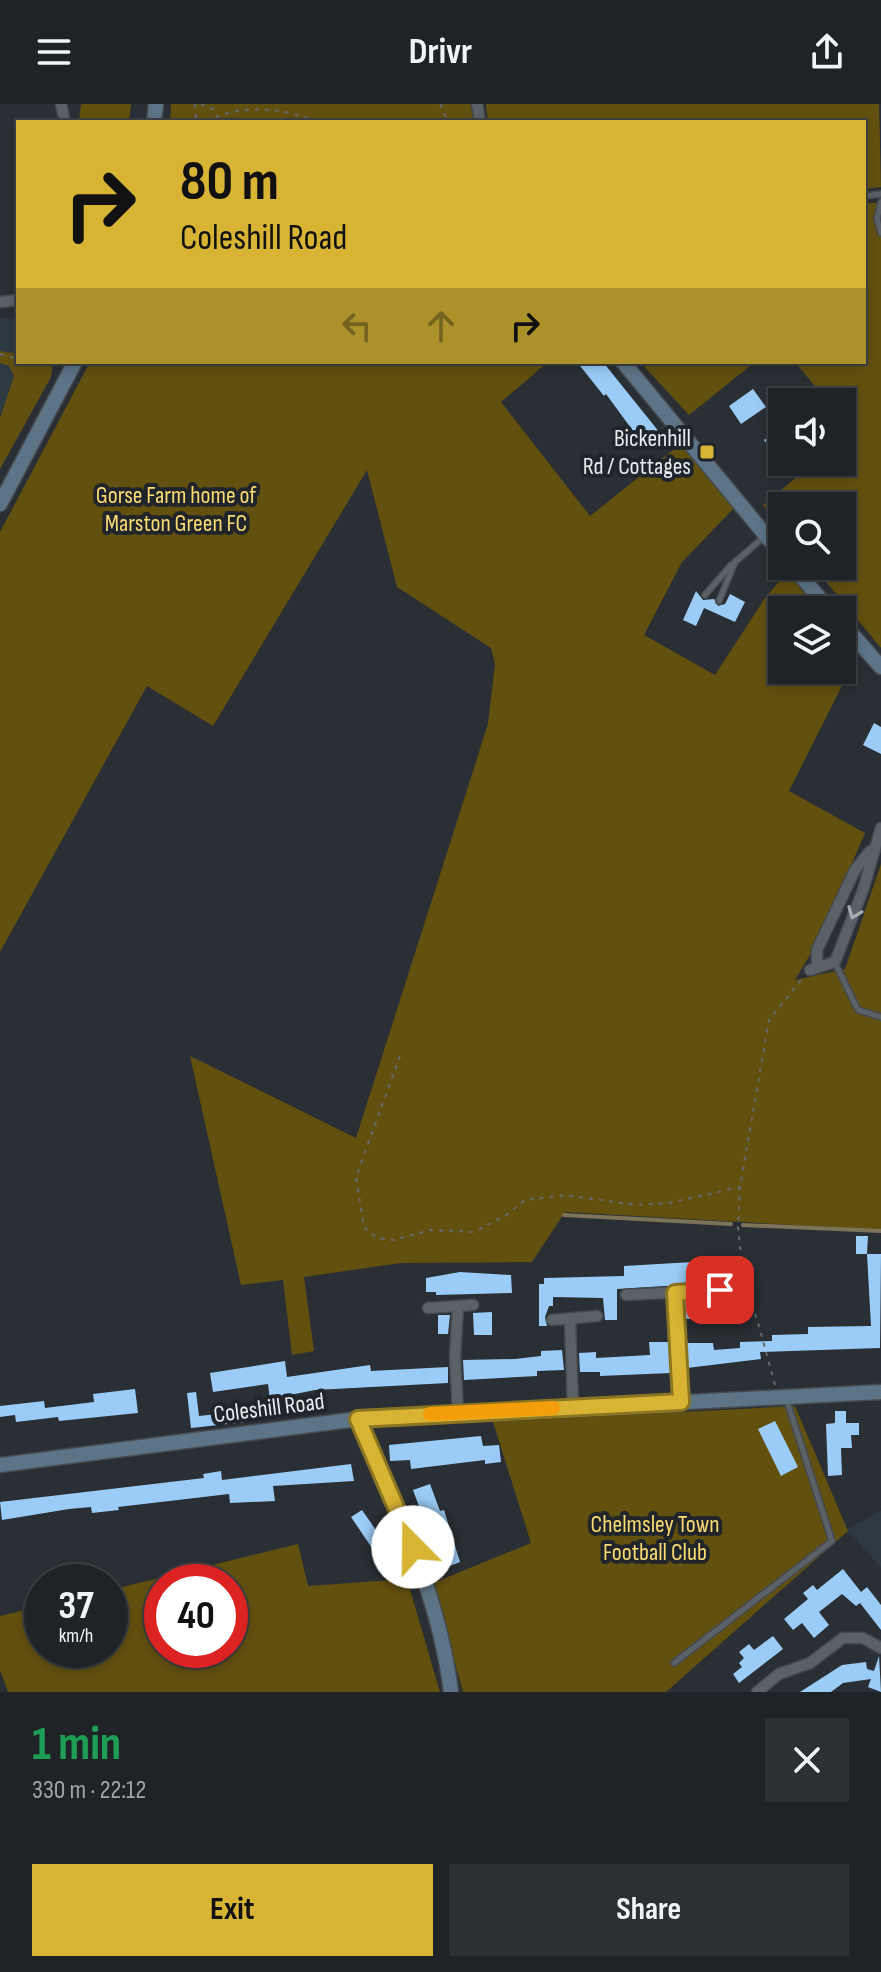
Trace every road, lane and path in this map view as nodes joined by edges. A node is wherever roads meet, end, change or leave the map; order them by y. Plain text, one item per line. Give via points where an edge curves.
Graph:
1 (201, 104) edge
2 (219, 111) junction
3 (209, 120) edge
4 (310, 120) edge
5 (881, 202) edge
6 (881, 233) edge
7 (74, 364) edge
8 (625, 364) edge
9 (0, 504) edge
10 (766, 535) junction
11 (768, 538) edge
12 (735, 562) junction
13 (804, 580) edge
14 (705, 595) dead end
15 (818, 596) edge
16 (719, 601) dead end
17 (856, 639) edge
18 (881, 667) edge
19 (881, 828) edge
20 (874, 846) junction
21 (835, 962) junction
22 (814, 967) junction
23 (881, 1017) edge
24 (400, 1056) dead end
25 (740, 1187) junction
26 (720, 1290) dead end
27 (675, 1293) junction
28 (626, 1295) dead end
29 (473, 1305) dead end
30 (458, 1307) junction
31 (428, 1308) dead end
32 (597, 1316) dead end
33 (570, 1319) junction
34 (552, 1320) dead end
35 (881, 1392) edge
36 (781, 1393) junction
37 (681, 1402) junction
38 (573, 1408) junction
39 (458, 1412) junction
40 (358, 1419) junction
41 (0, 1465) edge
42 (881, 1648) edge
43 (674, 1663) dead end
44 (451, 1692) edge
45 (757, 1692) edge

1 - 2 path
2 - 3 path
2 - 4 path via 274,107
5 - 6 lane
7 - 9 street
8 - 10 street
10 - 11 street
10 - 12 lane
12 - 14 lane
12 - 16 lane
13 - 15 street
17 - 18 street
19 - 20 street
20 -> 21 street
20 - 22 street via 855,870
21 - 22 street
21 - 23 lane via 858,1010
22 - 25 path via 769,1020
24 - 25 path via 356,1177 364,1227 377,1238 393,1240 431,1230 474,1232 525,1200 565,1195 635,1205 669,1203
25 - 36 path via 745,1292
26 - 27 street
27 - 28 street
27 - 37 street
29 - 30 street
30 - 31 street
30 - 39 street
32 - 33 street
33 - 34 street
33 - 38 street
35 - 36 street, Coleshill Road
36 - 37 street, Coleshill Road
36 - 43 lane via 832,1541
37 - 38 street, Coleshill Road
38 - 39 street, Coleshill Road
39 - 40 street, Coleshill Road
40 - 41 street, Coleshill Road
40 - 44 street via 429,1588
42 - 45 street via 863,1638 843,1638

